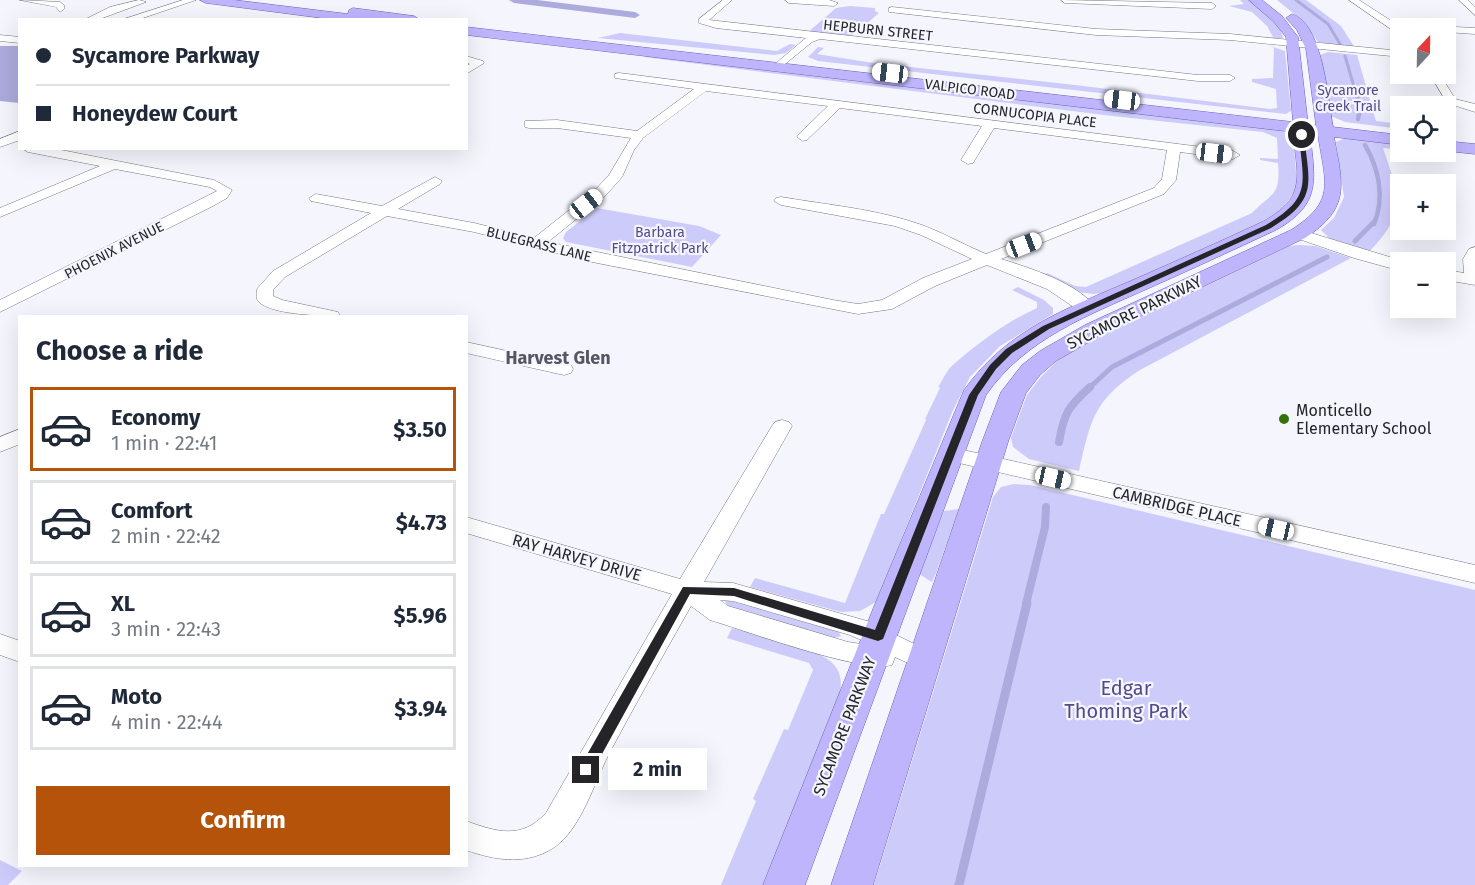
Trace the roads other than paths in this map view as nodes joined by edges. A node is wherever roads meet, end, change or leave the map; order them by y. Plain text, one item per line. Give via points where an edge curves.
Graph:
1 (24, 0) edge
2 (192, 0) edge
3 (206, 0) edge
4 (251, 0) edge
5 (728, 0) edge
6 (789, 0) edge
7 (1255, 0) edge
8 (1271, 0) edge
9 (1353, 0) edge
10 (1463, 0) edge
11 (146, 1) edge
12 (834, 3) dead end
13 (1065, 5) edge
14 (1212, 6) dead end
15 (60, 9) dead end
16 (892, 10) dead end
17 (1474, 12) edge
18 (105, 13) junction
19 (143, 14) junction
20 (93, 18) edge
21 (131, 18) edge
22 (354, 18) edge
23 (398, 18) edge
24 (1390, 25) edge
25 (468, 26) edge
26 (1456, 29) edge
27 (468, 31) edge
28 (1475, 31) edge
29 (1059, 33) junction
30 (818, 37) junction
31 (0, 38) edge
32 (18, 40) edge
33 (1302, 46) junction
34 (1056, 51) dead end
35 (1390, 55) edge
36 (468, 60) edge
37 (1050, 62) junction
38 (786, 64) junction
39 (468, 70) edge
40 (619, 76) dead end
41 (1230, 78) dead end
42 (1440, 84) edge
43 (704, 87) junction
44 (837, 104) junction
45 (1475, 108) edge
46 (529, 124) dead end
47 (990, 124) junction
48 (1312, 126) junction
49 (1390, 132) edge
50 (639, 135) junction
51 (18, 136) edge
52 (803, 137) dead end
53 (1390, 138) edge
54 (1456, 139) edge
55 (1475, 141) edge
56 (0, 143) edge
57 (18, 147) edge
58 (1456, 147) edge
59 (1174, 148) junction
60 (1475, 149) edge
61 (38, 150) edge
62 (1233, 155) dead end
63 (968, 160) dead end
64 (113, 165) junction
65 (435, 181) dead end
66 (316, 198) dead end
67 (781, 201) dead end
68 (383, 211) junction
69 (0, 213) edge
70 (1298, 234) junction
71 (536, 244) junction
72 (1475, 252) edge
73 (986, 259) junction
74 (1390, 263) edge
75 (1456, 277) edge
76 (1474, 280) edge
77 (0, 307) edge
78 (1087, 308) junction
79 (327, 315) edge
80 (1114, 321) junction
81 (468, 347) edge
82 (564, 369) dead end
83 (782, 426) dead end
84 (18, 436) edge
85 (0, 446) edge
86 (950, 454) junction
87 (989, 463) junction
88 (468, 526) edge
89 (1475, 574) edge
90 (687, 590) junction
91 (0, 644) edge
92 (875, 646) junction
93 (18, 651) edge
94 (925, 661) junction
95 (468, 835) edge
96 (784, 885) edge
97 (852, 885) edge

1 - 15 street via 60,5
2 - 19 street
3 - 22 main road
4 - 23 main road
5 - 30 street, HEPBURN STREET via 703,22
6 - 12 street
7 - 33 main road, SYCAMORE PARKWAY
8 - 33 main road, SYCAMORE PARKWAY via 1303,28
9 - 24 street
10 - 17 street
11 - 18 street
13 - 14 street
13 - 29 street
16 - 29 street
18 - 19 street
18 - 20 street
19 - 21 street
25 - 38 main road, VALPICO ROAD
26 - 28 street
27 - 38 main road, VALPICO ROAD
29 - 33 street via 1217,38
30 - 37 street, HEPBURN STREET
30 - 38 street via 819,41
31 - 32 street
33 - 35 street
33 - 48 main road, SYCAMORE PARKWAY
34 - 37 street
36 - 39 street via 479,63
37 - 41 street, HEPBURN STREET
38 - 48 main road, VALPICO ROAD
40 - 43 street, CORNUCOPIA PLACE
42 - 45 street via 1447,98
43 - 44 street, CORNUCOPIA PLACE
43 - 50 street
44 - 47 street, CORNUCOPIA PLACE
44 - 52 street
46 - 50 street
47 - 59 street, CORNUCOPIA PLACE
47 - 63 street
48 - 49 main road, VALPICO ROAD
48 - 53 main road, VALPICO ROAD
48 - 70 main road, SYCAMORE PARKWAY via 1334,195 1324,214
48 - 78 main road, SYCAMORE PARKWAY via 1306,187 1302,199 1287,215
50 - 71 street via 615,177 602,191
51 - 56 street
54 - 55 main road
56 - 57 street
58 - 60 main road
59 - 62 street, CORNUCOPIA PLACE
59 - 73 street via 1169,180 1159,191
61 - 64 street
64 - 69 street
64 - 77 street, PHOENIX AVENUE via 214,184 225,190 208,203
65 - 68 street
66 - 68 street, BLUEGRASS LANE
67 - 73 street via 898,223 941,237
68 - 71 street, BLUEGRASS LANE
68 - 79 street via 279,274 266,289 265,298 277,304
70 - 74 street
70 - 80 main road, SYCAMORE PARKWAY
71 - 73 street, BLUEGRASS LANE via 868,309 886,305
72 - 76 street via 1471,259
73 - 78 street via 998,272 1060,303
75 - 76 street
78 - 80 street
78 - 86 main road, SYCAMORE PARKWAY via 1028,338 993,367 973,395
80 - 87 main road, SYCAMORE PARKWAY via 1067,343 1031,370 1014,392
81 - 82 street
83 - 90 street
84 - 85 street
86 - 87 street, CAMBRIDGE PLACE
86 - 92 main road, SYCAMORE PARKWAY
87 - 89 street, CAMBRIDGE PLACE
87 - 94 main road, SYCAMORE PARKWAY
88 - 90 street, RAY HARVEY DRIVE
90 - 92 street, RAY HARVEY DRIVE via 719,613
90 - 95 street via 592,755 573,799 548,833 518,846
91 - 93 street
92 - 94 street, RAY HARVEY DRIVE
92 - 96 main road, SYCAMORE PARKWAY
94 - 97 main road, SYCAMORE PARKWAY

